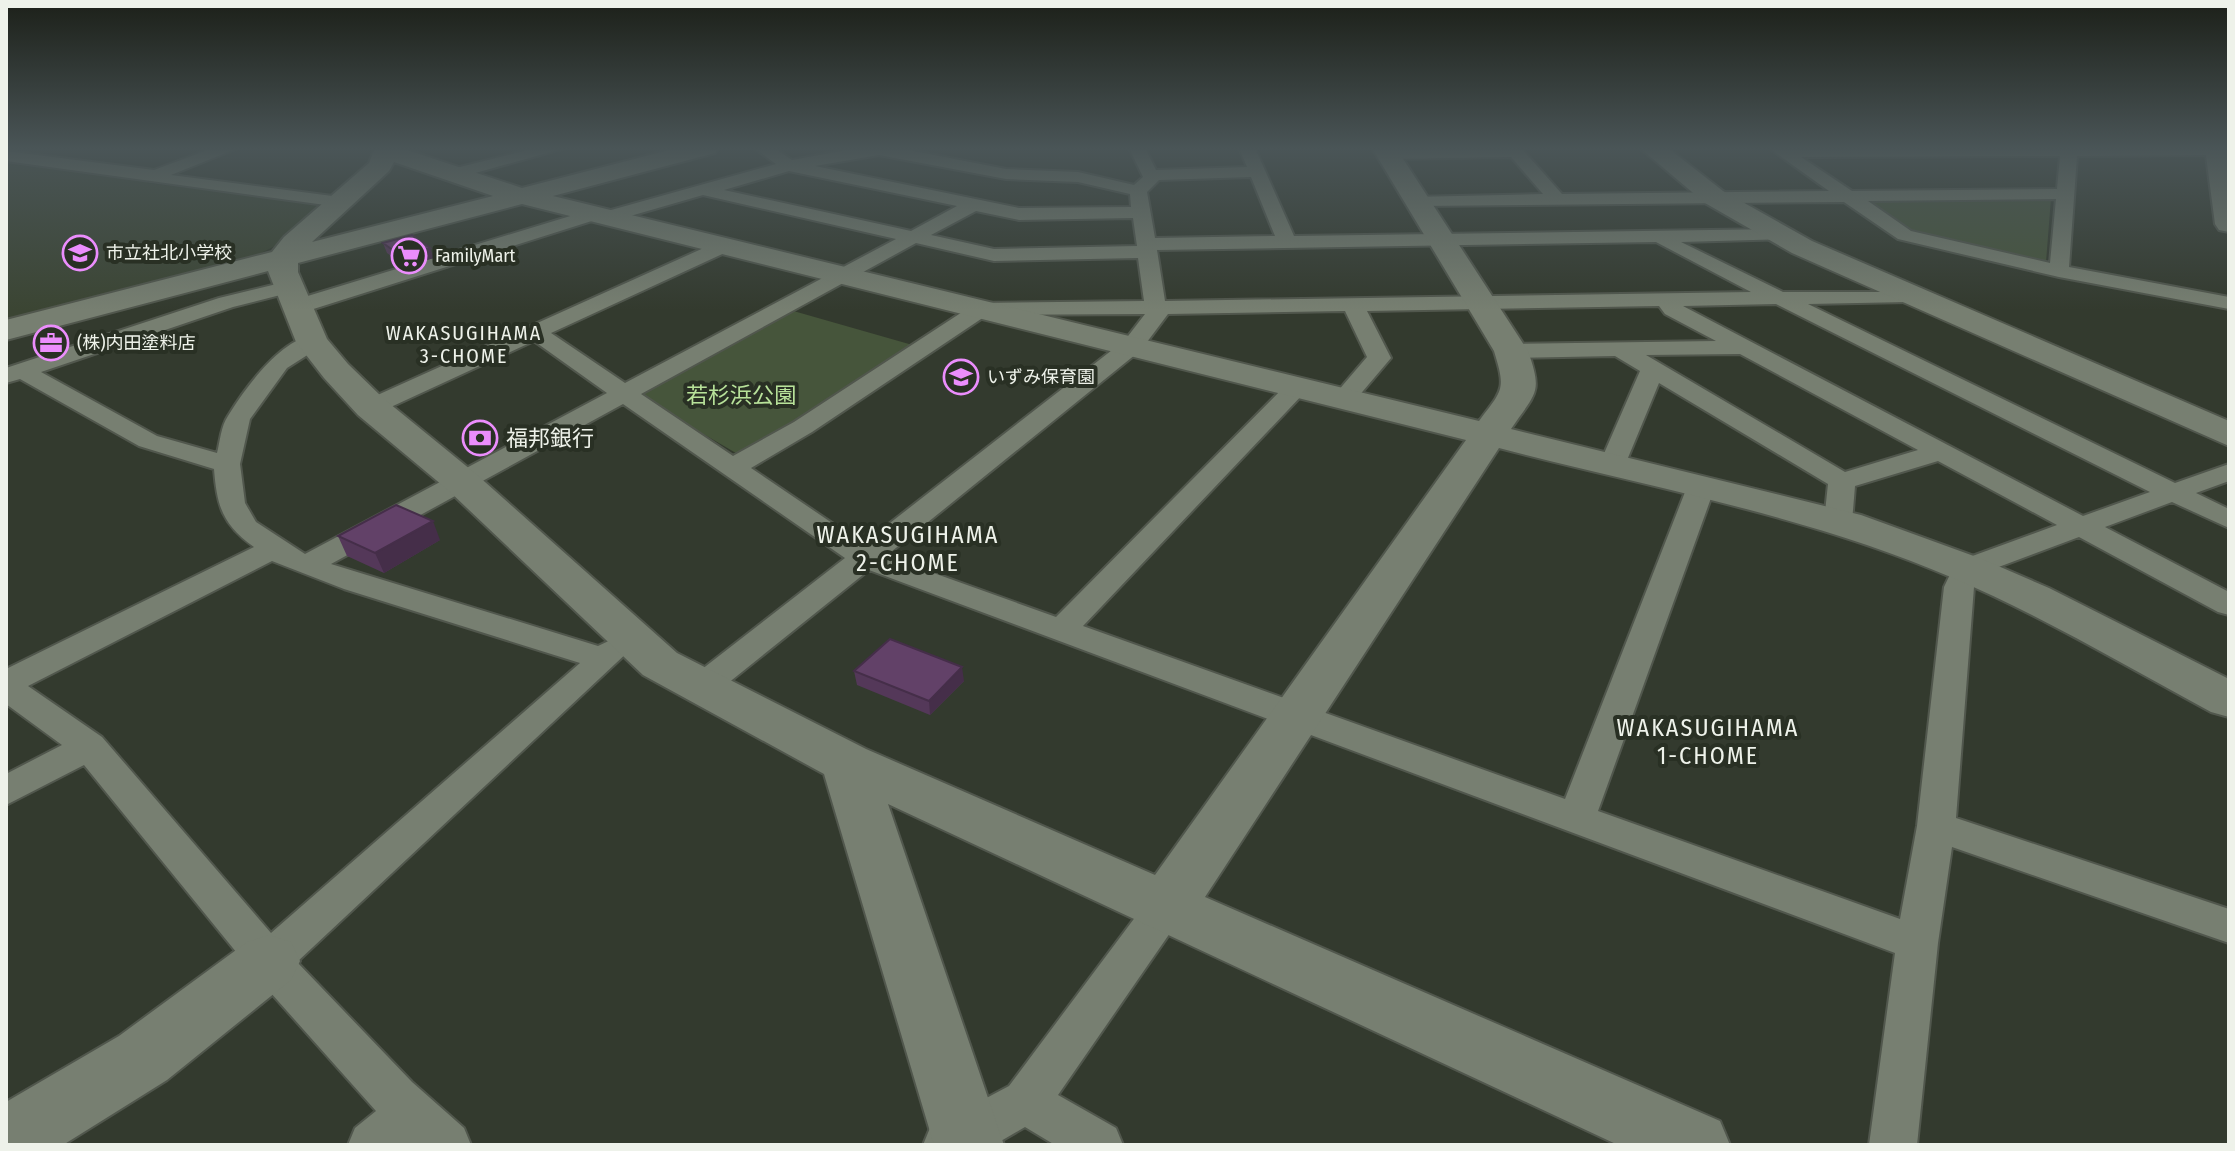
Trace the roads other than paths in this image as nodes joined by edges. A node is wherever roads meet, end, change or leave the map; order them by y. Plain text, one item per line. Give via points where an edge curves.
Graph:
1 (1417, 201) edge
2 (340, 202) edge
3 (492, 202) edge
4 (544, 202) edge
5 (656, 202) edge
6 (754, 202) edge
7 (957, 202) edge
8 (1143, 202) edge
9 (1270, 202) edge
10 (1722, 202) edge
11 (1856, 202) edge
12 (2065, 202) edge
13 (973, 205) junction
14 (1142, 212) junction
15 (601, 216) junction
16 (1778, 235) junction
17 (1661, 237) junction
18 (914, 238) junction
19 (1441, 240) junction
20 (1287, 242) junction
21 (724, 246) junction
22 (1148, 248) junction
23 (283, 257) junction
24 (2059, 271) junction
25 (846, 276) junction
26 (1908, 296) junction
27 (292, 297) junction
28 (1773, 298) junction
29 (1665, 300) junction
30 (1479, 302) junction
31 (2229, 303) edge
32 (1353, 305) junction
33 (1158, 308) junction
34 (988, 309) junction
35 (6, 330) edge
36 (535, 332) junction
37 (312, 342) junction
38 (1133, 345) junction
39 (1744, 347) junction
40 (1619, 349) junction
41 (1511, 351) junction
42 (1653, 369) junction
43 (13, 373) edge
44 (1297, 387) junction
45 (625, 394) junction
46 (1343, 399) junction
47 (371, 407) junction
48 (1489, 435) junction
49 (2229, 435) edge
50 (1942, 451) junction
51 (227, 464) junction
52 (1612, 465) junction
53 (732, 468) junction
54 (2229, 472) edge
55 (1842, 481) junction
56 (462, 482) junction
57 (1701, 487) junction
58 (2169, 492) junction
59 (2229, 520) edge
60 (1838, 522) junction
61 (2078, 525) junction
62 (274, 548) junction
63 (862, 557) junction
64 (307, 565) junction
65 (1967, 568) junction
66 (2229, 605) edge
67 (1062, 629) junction
68 (616, 648) junction
69 (6, 685) edge
70 (700, 688) junction
71 (2229, 700) edge
72 (1298, 715) junction
73 (89, 746) junction
74 (847, 763) junction
75 (6, 791) edge
76 (1576, 818) junction
77 (1936, 826) junction
78 (1165, 908) junction
79 (2229, 926) edge
80 (1917, 943) junction
81 (269, 961) junction
82 (1026, 1102) junction
83 (411, 1113) junction
84 (6, 1141) edge
85 (961, 1141) edge
86 (372, 1145) edge
87 (447, 1145) edge
88 (1099, 1145) edge
89 (1695, 1145) edge
90 (1893, 1145) edge

1 - 19 street
2 - 23 street
3 - 23 street
4 - 15 street
5 - 15 street
6 - 18 street
7 - 13 street
8 - 14 street
9 - 20 street
10 - 16 street
11 - 24 street via 1905,235
12 - 24 street
13 - 14 street via 1019,214
13 - 18 street
14 - 22 street
15 - 21 street
15 - 27 street
16 - 17 street
16 - 26 street
17 - 19 street
17 - 28 street
18 - 22 street via 994,255
18 - 25 street
19 - 20 street
19 - 30 street
20 - 22 street
21 - 25 street
21 - 36 street
22 - 33 street
23 - 27 street
23 - 35 street
24 - 31 street
25 - 34 street
25 - 45 street
26 - 28 street
26 - 49 street
27 - 37 street
27 - 43 street via 226,302
28 - 29 street
28 - 58 street
29 - 30 street
29 - 39 street
30 - 32 street
30 - 41 street
32 - 33 street
32 - 46 street via 1379,358
33 - 34 street
33 - 38 street
34 - 38 street
34 - 53 street
36 - 45 street
36 - 47 street
37 - 47 street
37 - 51 street via 279,363 238,419
38 - 44 street
38 - 63 street
39 - 40 street
39 - 50 street
40 - 41 street
40 - 42 street
41 - 48 street via 1521,381
42 - 52 street
42 - 55 street
43 - 51 street via 148,441
44 - 46 street
44 - 67 street
45 - 53 street
45 - 56 street
46 - 48 street
47 - 56 street
48 - 52 street
48 - 72 street
50 - 55 street
50 - 61 street
51 - 62 street via 231,503 245,527
52 - 57 street
53 - 63 street
54 - 58 street
55 - 60 street
56 - 64 street
56 - 68 street
57 - 60 street
57 - 76 street
58 - 59 street
58 - 61 street
60 - 65 street
61 - 65 street
61 - 66 street
62 - 64 street
62 - 69 street
63 - 67 street
63 - 70 street
64 - 68 street via 355,583
65 - 71 street
65 - 77 street via 1959,587
67 - 72 street
68 - 70 street via 660,664
68 - 81 street
69 - 73 street
70 - 74 street
72 - 76 street
72 - 78 street
73 - 75 street
73 - 81 street
74 - 78 street
74 - 85 street
76 - 80 street
77 - 79 street
77 - 80 street
78 - 82 street
78 - 89 street
80 - 90 street
81 - 83 street
81 - 84 street via 143,1058
82 - 85 street
82 - 88 street
83 - 86 street
83 - 87 street

